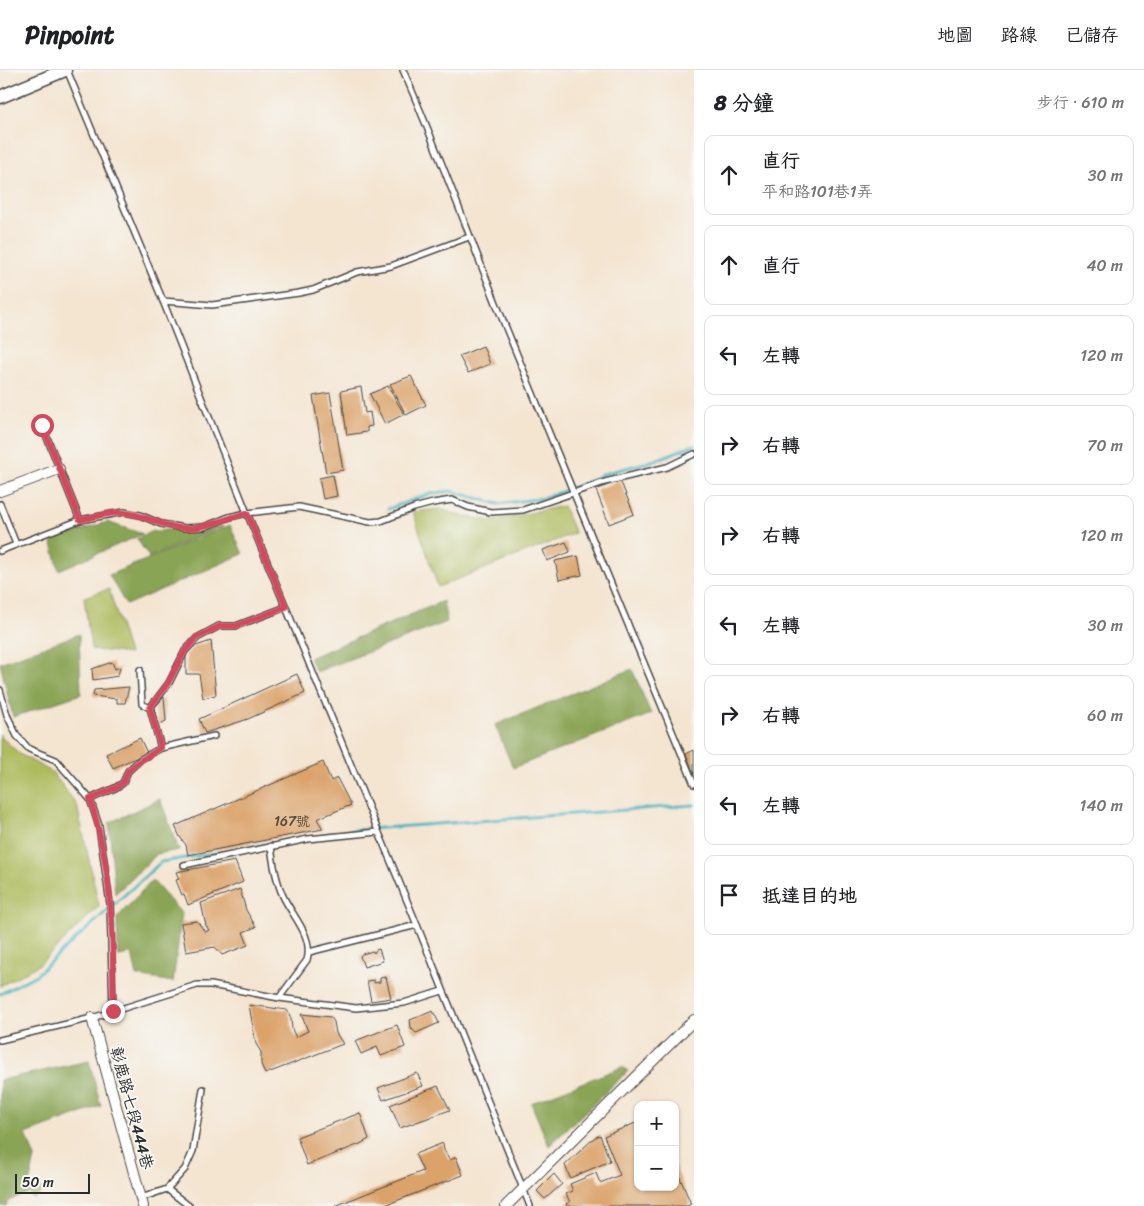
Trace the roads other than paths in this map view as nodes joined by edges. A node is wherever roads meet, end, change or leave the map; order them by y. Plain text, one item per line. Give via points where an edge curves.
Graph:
1 (66, 70) edge
2 (403, 70) edge
3 (0, 97) edge
4 (469, 237) junction
5 (164, 301) junction
6 (42, 425) dead end
7 (694, 454) edge
8 (60, 469) junction
9 (0, 491) edge
10 (573, 494) junction
11 (0, 504) edge
12 (247, 513) junction
13 (80, 520) junction
14 (16, 544) junction
15 (0, 550) edge
16 (286, 607) junction
17 (140, 670) dead end
18 (0, 690) edge
19 (150, 708) junction
20 (214, 736) dead end
21 (161, 748) junction
22 (694, 784) edge
23 (90, 799) junction
24 (378, 832) junction
25 (271, 846) junction
26 (184, 865) dead end
27 (417, 926) junction
28 (309, 952) junction
29 (442, 991) junction
30 (279, 998) junction
31 (113, 1011) junction
32 (92, 1018) junction
33 (694, 1020) edge
34 (0, 1040) edge
35 (203, 1089) dead end
36 (523, 1189) junction
37 (167, 1190) junction
38 (142, 1202) edge
39 (189, 1206) edge
40 (506, 1206) edge
41 (530, 1206) edge

1 - 3 street
1 - 5 lane
2 - 4 lane
4 - 5 lane via 391,266 357,272 299,293 212,305
4 - 10 lane
5 - 12 lane
6 - 8 lane
7 - 10 lane via 667,467 605,482
8 - 9 street
8 - 13 lane
10 - 12 lane via 506,512 468,507 452,500 434,502 370,522 299,507
10 - 22 lane
11 - 14 lane
12 - 13 lane via 204,526 185,528 124,512
12 - 16 lane
13 - 14 lane
14 - 15 lane
16 - 19 lane via 236,626 220,626 196,638
16 - 24 lane
17 - 19 lane via 142,704
18 - 23 lane via 17,736 29,750 56,760
19 - 21 lane
20 - 21 lane
21 - 23 lane via 128,771 123,783
23 - 31 lane via 99,826 110,904
24 - 25 lane
24 - 27 lane
25 - 26 lane
25 - 28 lane via 283,896 301,927
27 - 28 lane
27 - 29 lane
28 - 30 lane via 307,960
29 - 30 lane via 404,1003 356,1008
29 - 36 lane
30 - 31 lane via 197,985
31 - 32 lane
32 - 34 lane
32 - 38 street, 彰鹿路七段444巷
33 - 36 street
35 - 37 lane via 193,1151
36 - 40 street
36 - 41 lane
37 - 38 lane
37 - 39 lane

